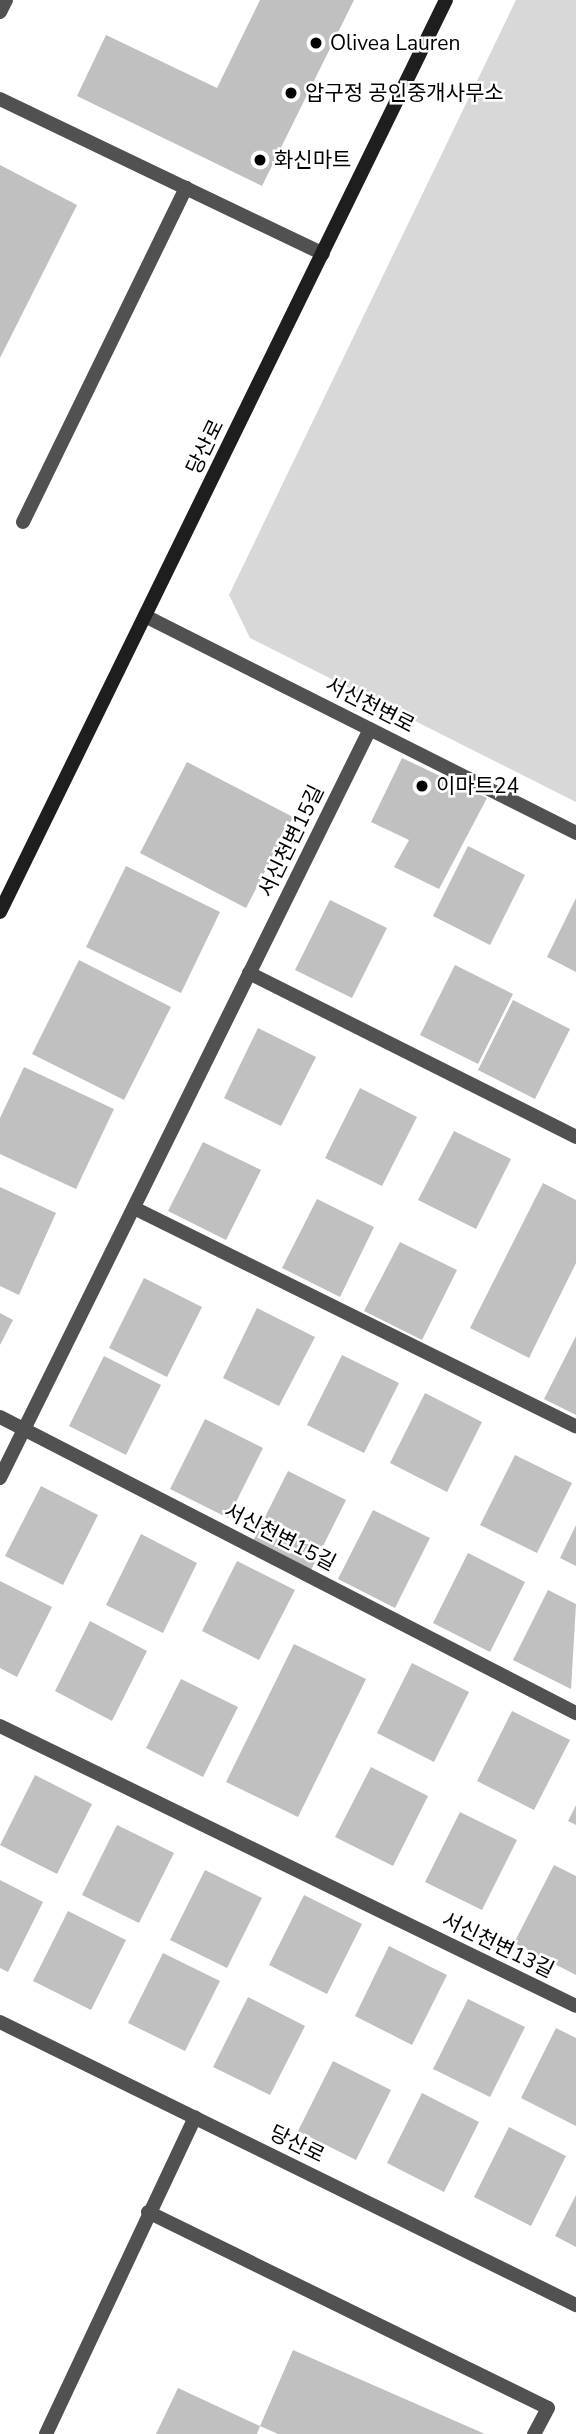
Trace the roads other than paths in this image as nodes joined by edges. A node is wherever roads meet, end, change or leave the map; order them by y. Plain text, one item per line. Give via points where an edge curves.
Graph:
1 (6, 0) edge
2 (446, 0) edge
3 (0, 12) edge
4 (0, 99) edge
5 (186, 188) junction
6 (323, 254) junction
7 (23, 523) dead end
8 (145, 616) junction
9 (370, 729) junction
10 (576, 833) edge
11 (0, 912) edge
12 (249, 973) junction
13 (576, 1137) edge
14 (134, 1208) junction
15 (0, 1417) edge
16 (576, 1426) edge
17 (24, 1429) junction
18 (0, 1478) edge
19 (576, 1713) edge
20 (0, 1726) edge
21 (576, 2006) edge
22 (0, 2022) edge
23 (195, 2117) junction
24 (148, 2212) junction
25 (576, 2305) edge
26 (46, 2434) edge
27 (534, 2434) edge

1 - 3 street
2 - 6 street, 당산로
4 - 5 street
5 - 6 street
5 - 7 street
6 - 8 street, 당산로
8 - 9 street, 서신천변로
8 - 11 street, 당산로
9 - 10 street, 서신천변로
9 - 12 street, 서신천변15길
12 - 13 street
12 - 14 street, 서신천변15길
14 - 16 street
14 - 17 street, 서신천변15길
15 - 17 street
17 - 18 street, 서신천변15길
17 - 19 street, 서신천변15길
20 - 21 street, 서신천변13길
22 - 23 street, 당산로
23 - 24 street
23 - 25 street, 당산로
24 - 26 street
24 - 27 street via 548,2408

